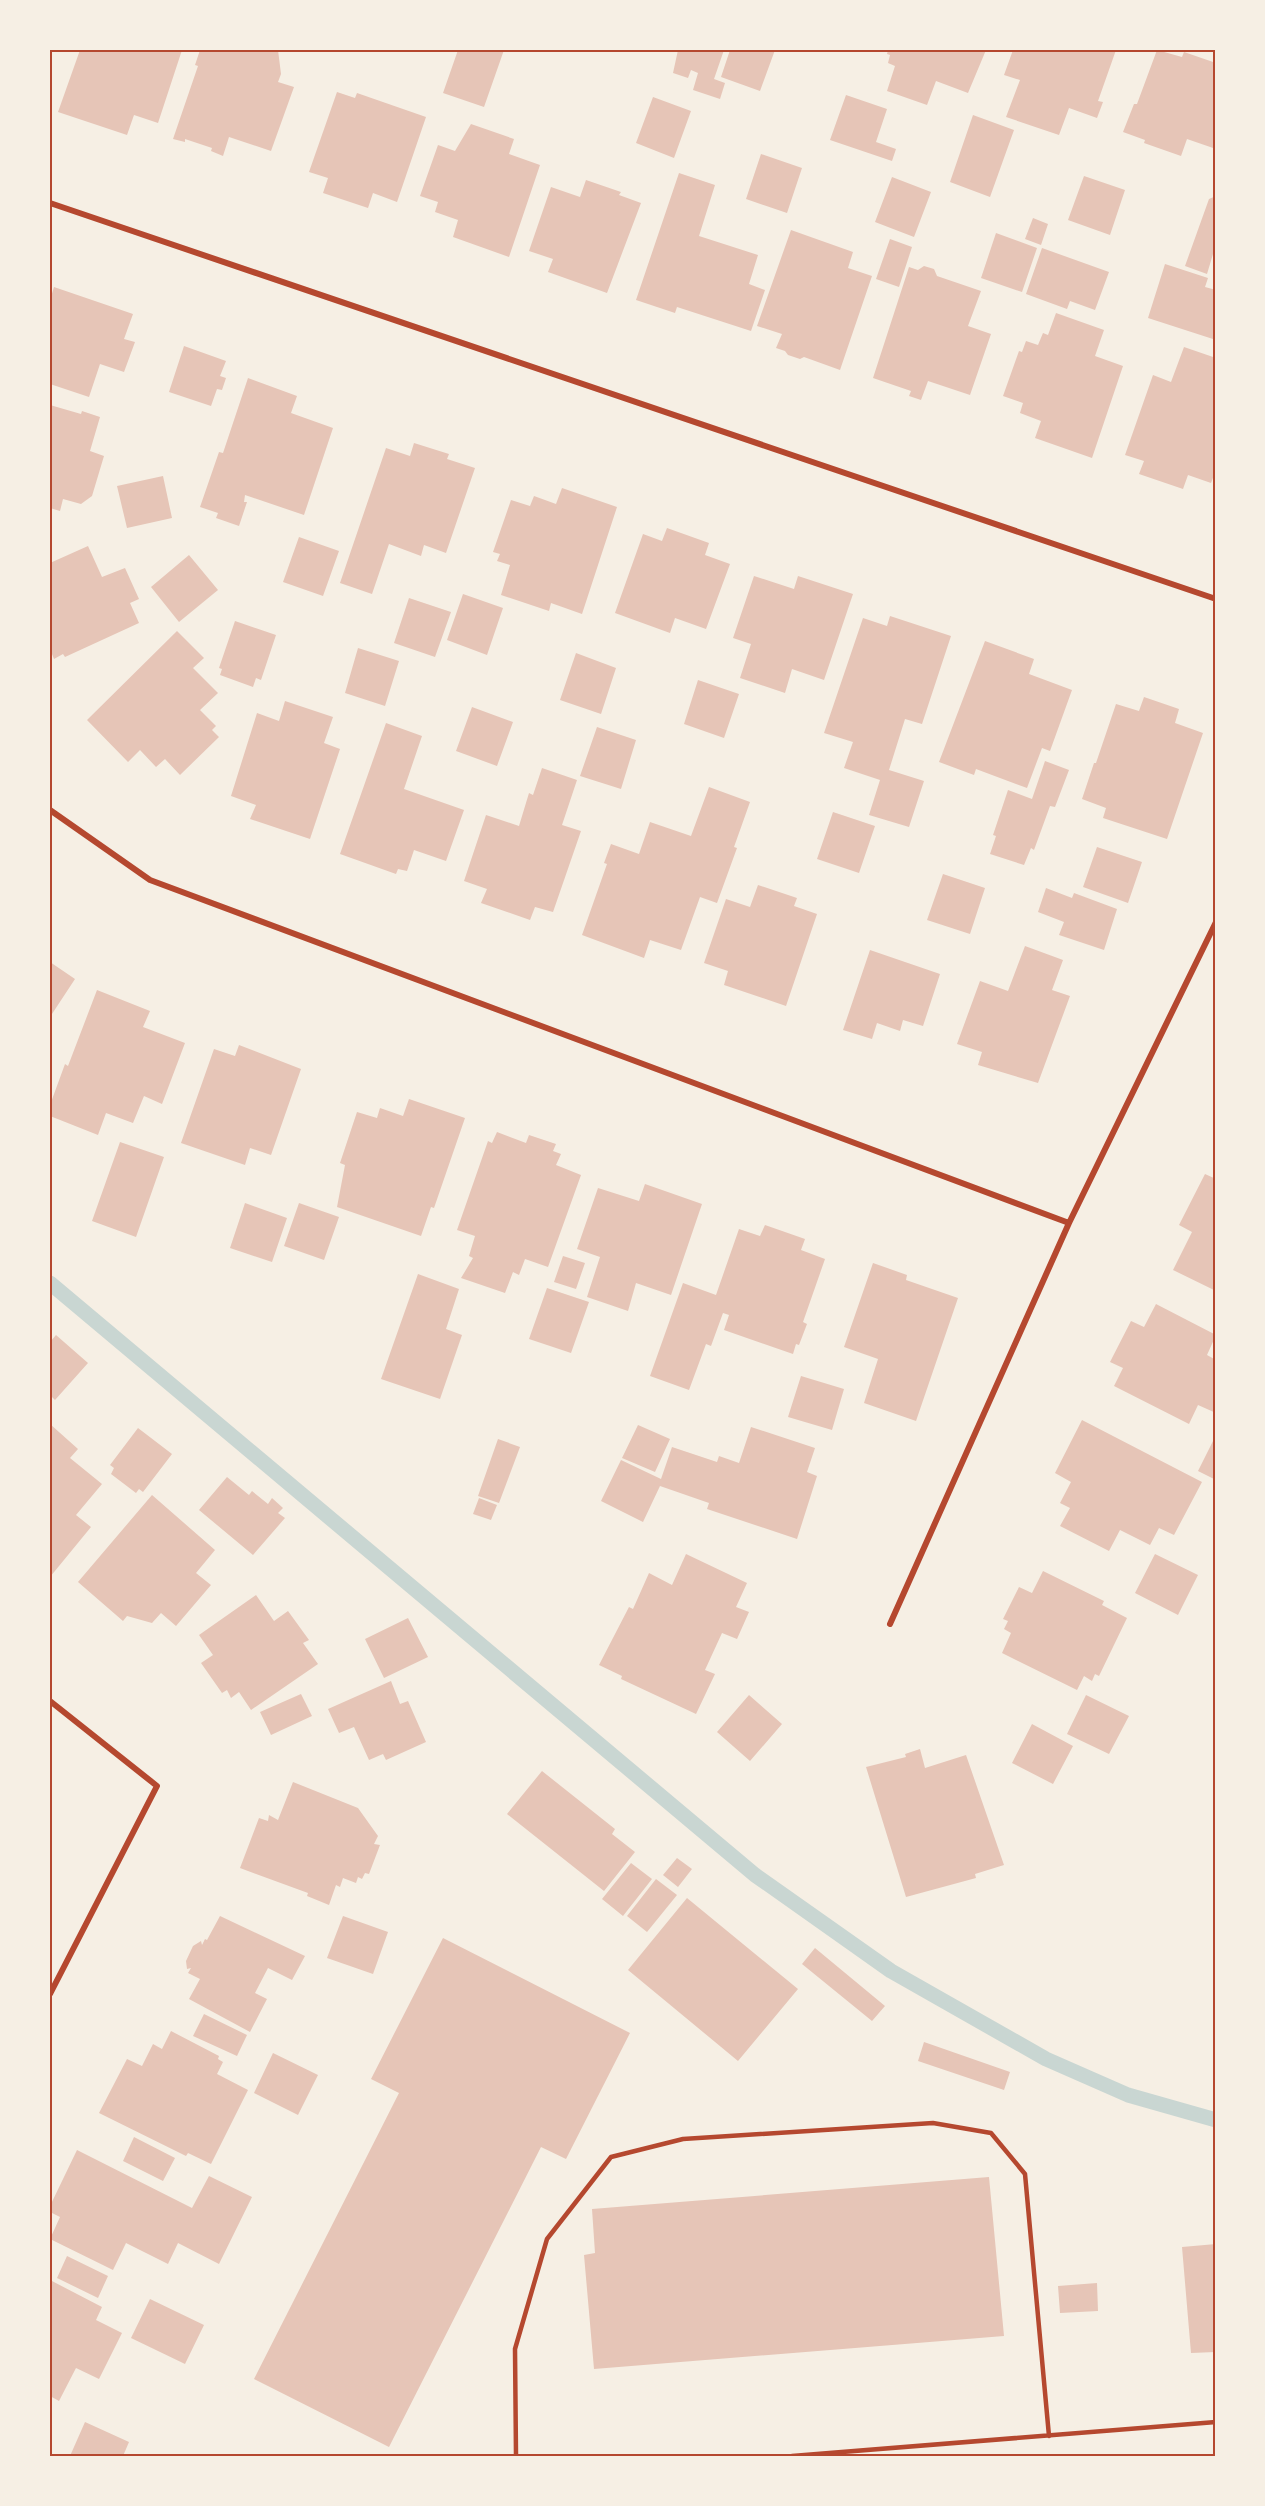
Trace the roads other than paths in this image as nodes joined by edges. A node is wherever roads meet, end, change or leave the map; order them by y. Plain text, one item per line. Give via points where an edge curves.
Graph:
1 (50, 203) edge
2 (1215, 599) edge
3 (50, 810) edge
4 (1215, 922) edge
5 (1069, 1223) junction
6 (890, 1624) dead end
7 (50, 1701) edge
8 (50, 1994) edge
9 (1215, 2422) edge
10 (1049, 2436) junction
11 (516, 2457) edge
12 (792, 2457) edge

1 - 2 street
3 - 5 street via 150,880
4 - 5 street
5 - 6 street
7 - 8 street via 157,1786
9 - 10 lane
10 - 11 lane via 1026,2174 991,2133 933,2123 683,2139 611,2157 548,2239 515,2349
10 - 12 lane

